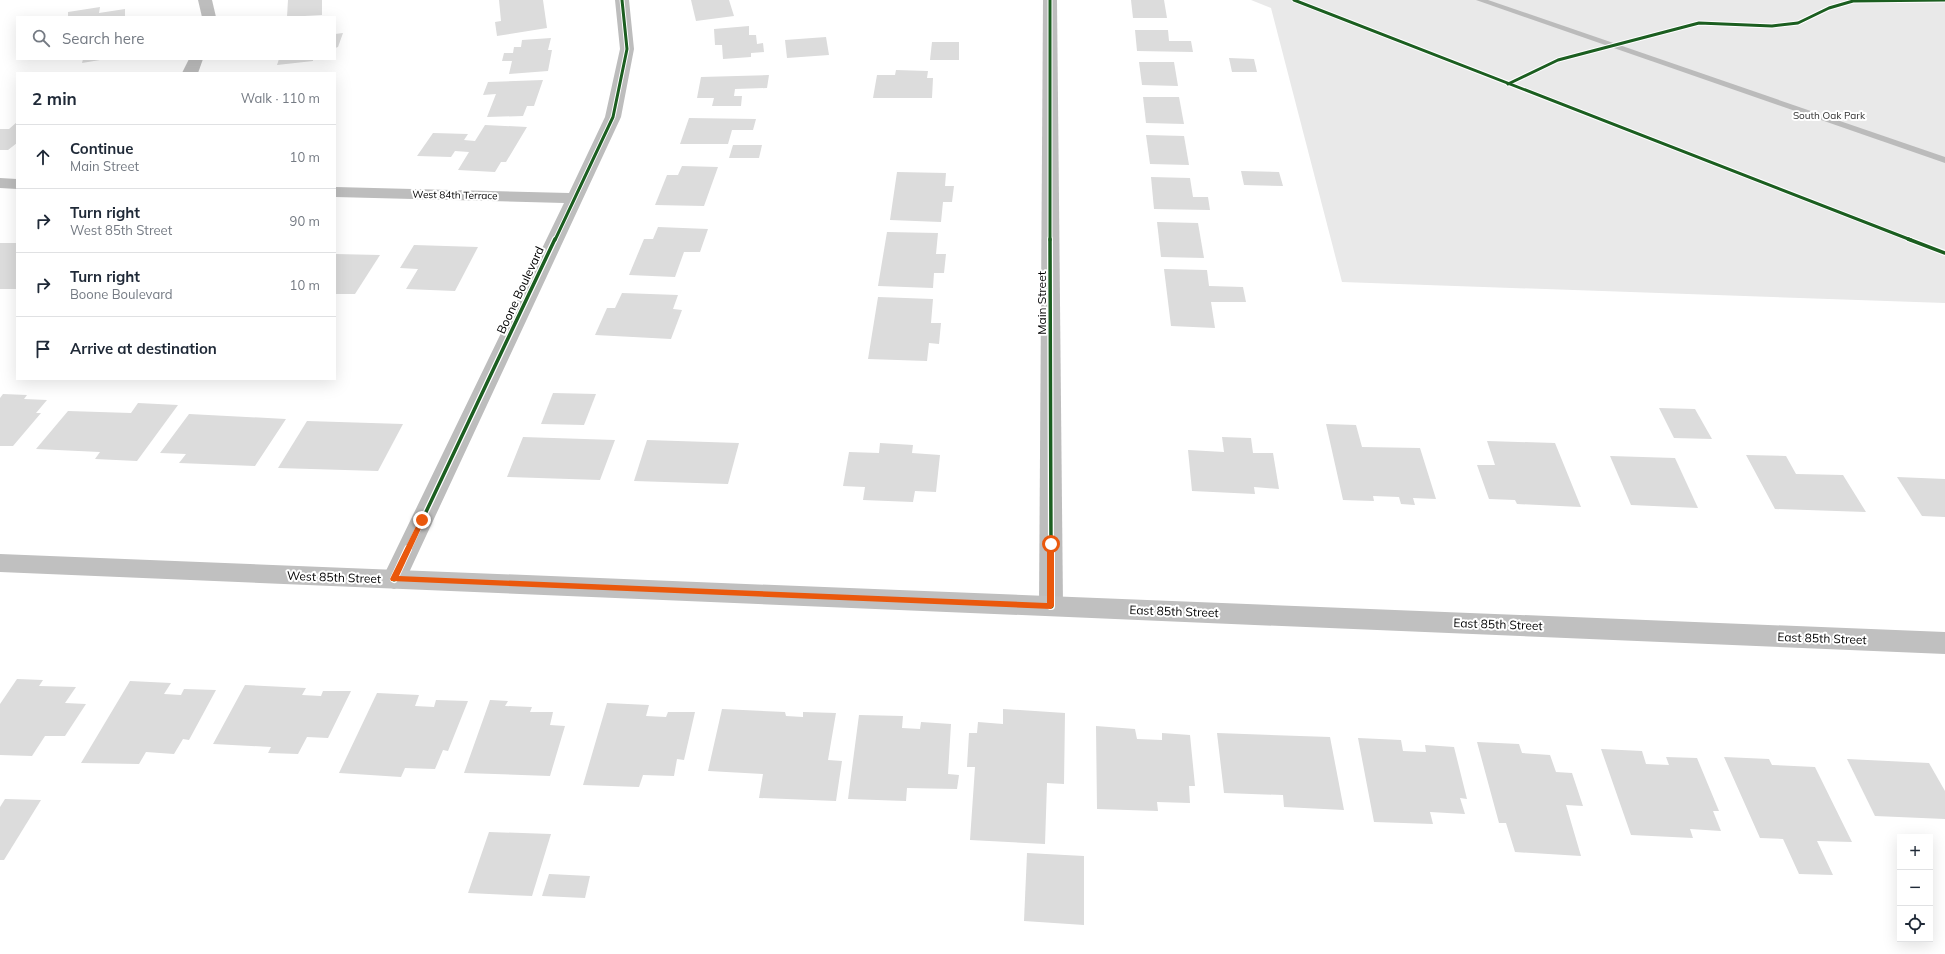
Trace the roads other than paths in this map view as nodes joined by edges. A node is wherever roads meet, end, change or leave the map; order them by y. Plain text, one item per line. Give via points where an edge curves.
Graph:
1 (205, 0) edge
2 (622, 0) edge
3 (1050, 0) edge
4 (209, 16) edge
5 (196, 60) edge
6 (190, 72) edge
7 (0, 184) edge
8 (16, 184) edge
9 (336, 192) edge
10 (576, 198) junction
11 (0, 563) edge
12 (394, 579) junction
13 (1051, 606) junction
14 (1945, 643) edge

1 - 4 street
2 - 10 street, Boone Boulevard via 627,49 613,117
3 - 13 street, Main Street
5 - 6 street
7 - 8 street
9 - 10 street, West 84th Terrace
10 - 12 street, Boone Boulevard
11 - 12 main road, West 85th Street
12 - 13 main road, West 85th Street
13 - 14 main road, East 85th Street

